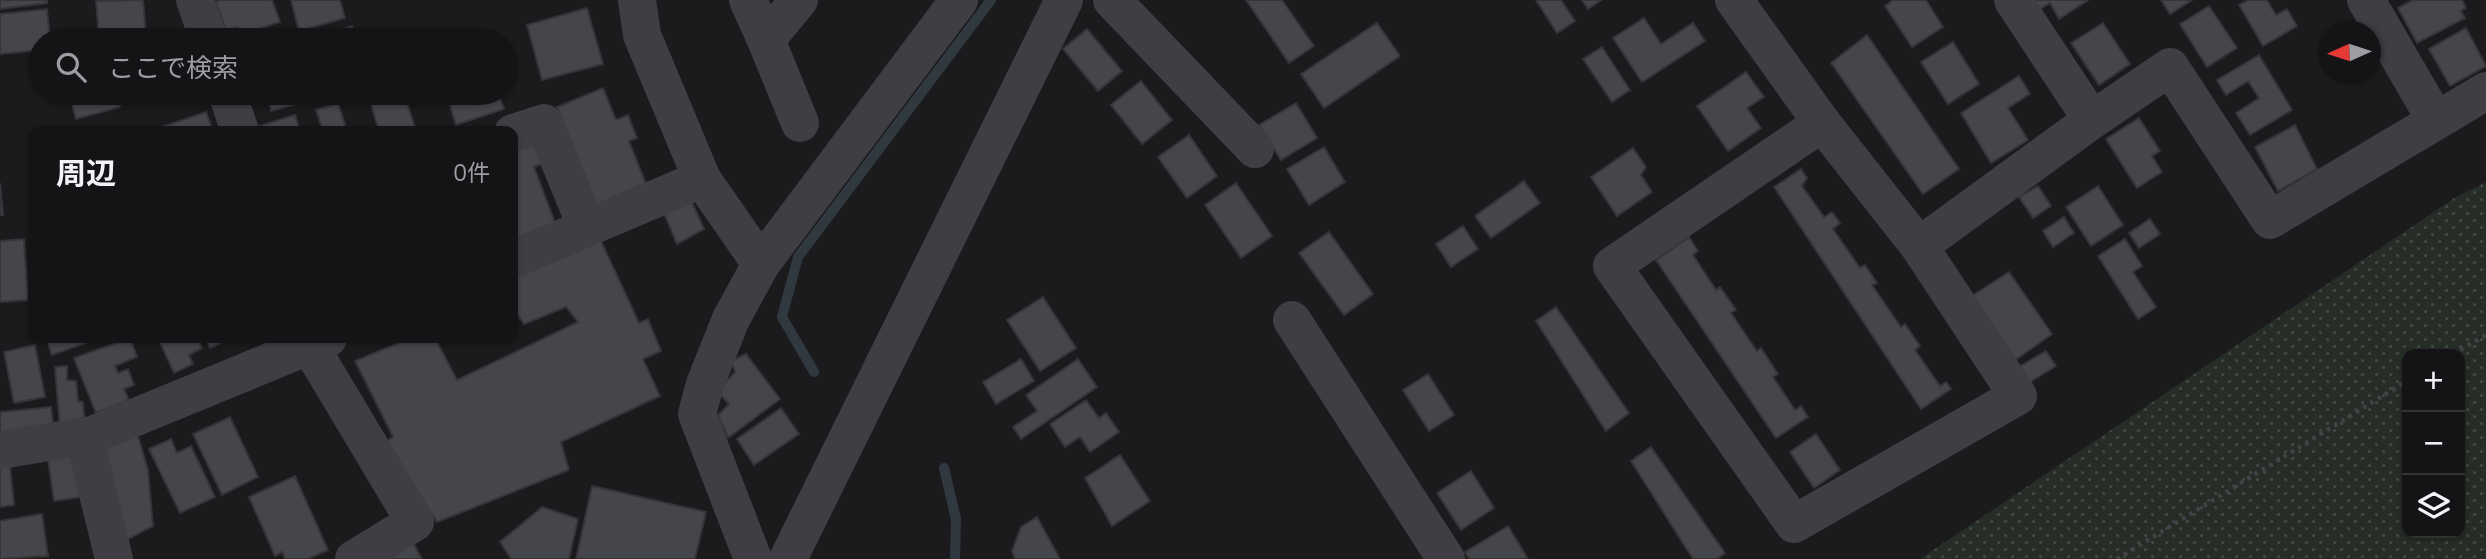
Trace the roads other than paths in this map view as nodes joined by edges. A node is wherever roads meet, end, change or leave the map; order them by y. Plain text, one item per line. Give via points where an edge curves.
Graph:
1 (195, 0) edge
2 (637, 0) edge
3 (748, 0) edge
4 (799, 0) edge
5 (959, 0) edge
6 (1064, 0) edge
7 (1112, 0) edge
8 (1734, 0) edge
9 (2013, 0) edge
10 (2366, 0) edge
11 (205, 28) edge
12 (766, 40) junction
13 (2486, 91) edge
14 (231, 105) edge
15 (2435, 119) junction
16 (2092, 120) junction
17 (800, 123) dead end
18 (1822, 123) junction
19 (238, 126) edge
20 (518, 131) edge
21 (1255, 149) dead end
22 (702, 179) junction
23 (587, 228) junction
24 (1919, 246) junction
25 (518, 257) edge
26 (761, 264) junction
27 (1292, 320) dead end
28 (308, 343) edge
29 (314, 343) edge
30 (84, 436) junction
31 (0, 450) edge
32 (114, 559) edge
33 (354, 559) edge
34 (752, 559) edge
35 (788, 559) edge
36 (1446, 559) edge

1 - 11 street
2 - 22 street via 642,34
3 - 12 street
4 - 12 street
5 - 26 street
6 - 35 street
7 - 21 street
8 - 18 street
9 - 16 street
10 - 15 street
12 - 17 street
13 - 15 street
14 - 19 street
15 - 16 street via 2270,219 2170,66
16 - 24 street
18 - 24 street
18 - 24 street via 1612,266 1794,524 2018,396
20 - 23 street via 544,123
22 - 23 street
22 - 26 street
23 - 25 street
26 - 34 street via 731,319 697,414
27 - 36 street
28 - 30 street
29 - 33 street via 415,522
30 - 31 street
30 - 32 street

